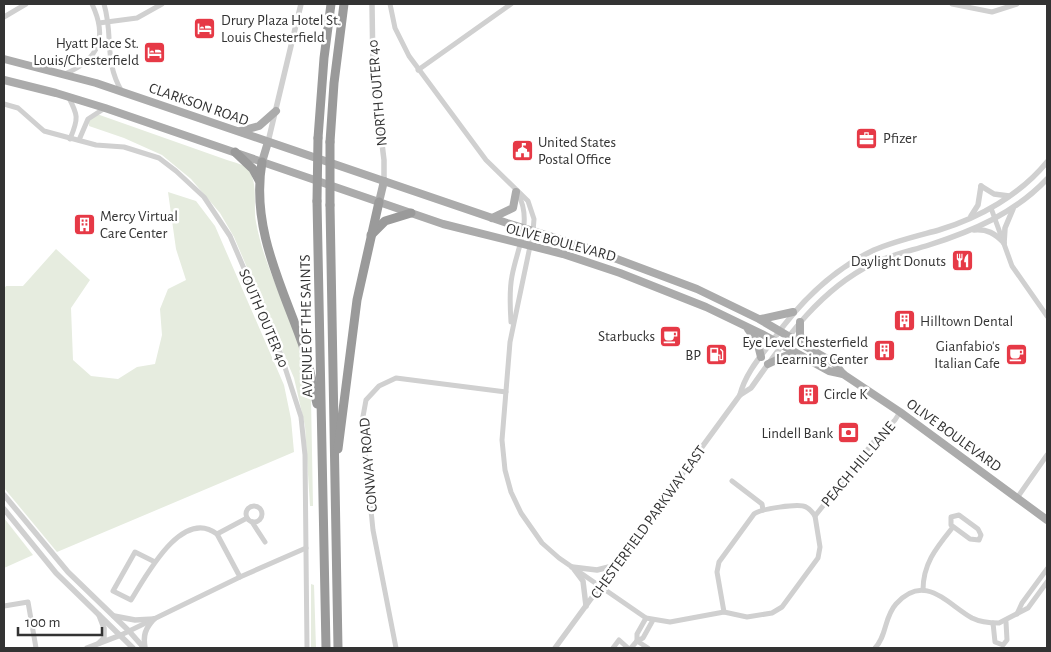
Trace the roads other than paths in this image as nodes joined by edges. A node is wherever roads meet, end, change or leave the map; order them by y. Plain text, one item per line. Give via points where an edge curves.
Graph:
1 (26, 4) edge
2 (92, 4) edge
3 (104, 4) edge
4 (162, 4) edge
5 (301, 4) edge
6 (331, 4) edge
7 (344, 4) edge
8 (372, 4) edge
9 (390, 4) edge
10 (511, 4) edge
11 (952, 4) edge
12 (1017, 4) edge
13 (1005, 6) edge
14 (4, 17) edge
15 (109, 20) junction
16 (99, 23) junction
17 (4, 59) edge
18 (418, 70) junction
19 (65, 74) junction
20 (4, 80) edge
21 (122, 92) junction
22 (68, 96) junction
23 (4, 104) edge
24 (105, 108) junction
25 (276, 111) junction
26 (236, 131) junction
27 (70, 139) junction
28 (79, 140) junction
29 (268, 142) junction
30 (235, 152) junction
31 (262, 162) junction
32 (1047, 162) edge
33 (1047, 179) edge
34 (259, 180) junction
35 (384, 182) junction
36 (516, 192) junction
37 (1009, 196) junction
38 (379, 202) junction
39 (1015, 207) junction
40 (991, 208) junction
41 (411, 213) junction
42 (492, 218) junction
43 (996, 219) junction
44 (967, 220) junction
45 (524, 229) junction
46 (969, 230) junction
47 (533, 232) junction
48 (371, 235) junction
49 (1004, 243) junction
50 (520, 244) junction
51 (529, 246) junction
52 (793, 312) junction
53 (1047, 316) edge
54 (759, 319) junction
55 (800, 322) junction
56 (745, 326) junction
57 (512, 328) junction
58 (779, 331) junction
59 (788, 337) junction
60 (773, 340) junction
61 (782, 345) junction
62 (807, 347) junction
63 (799, 355) junction
64 (761, 357) junction
65 (768, 364) junction
66 (843, 374) junction
67 (506, 392) junction
68 (740, 395) junction
69 (900, 412) junction
70 (321, 421) junction
71 (1047, 455) edge
72 (335, 469) junction
73 (732, 481) dead end
74 (4, 495) edge
75 (1017, 498) junction
76 (4, 509) edge
77 (763, 510) junction
78 (816, 516) junction
79 (1047, 520) edge
80 (953, 527) junction
81 (217, 534) junction
82 (265, 542) dead end
83 (306, 548) junction
84 (154, 562) junction
85 (617, 565) junction
86 (573, 568) junction
87 (1047, 569) edge
88 (240, 577) junction
89 (1047, 582) edge
90 (600, 588) junction
91 (923, 590) junction
92 (4, 606) edge
93 (586, 608) junction
94 (724, 612) junction
95 (98, 613) junction
96 (1017, 614) junction
97 (112, 615) junction
98 (646, 618) junction
99 (154, 619) junction
100 (653, 620) junction
101 (1006, 622) junction
102 (993, 623) junction
103 (129, 631) junction
104 (121, 634) junction
105 (637, 641) junction
106 (101, 642) junction
107 (881, 645) edge
108 (36, 648) edge
109 (87, 648) edge
110 (106, 648) edge
111 (133, 648) edge
112 (144, 648) edge
113 (307, 648) edge
114 (326, 648) edge
115 (338, 648) edge
116 (396, 648) edge
117 (556, 648) edge
118 (612, 648) edge
119 (629, 648) edge
120 (648, 648) edge
121 (875, 648) edge

1 - 14 street
2 - 16 street
3 - 15 street
4 - 15 street via 137,18
5 - 25 street
6 - 70 highway, AVENUE OF THE SAINTS, bridge via 318,138
7 - 72 highway, AVENUE OF THE SAINTS, bridge via 330,142
8 - 35 street, NORTH OUTER 40 via 373,71
9 - 18 street via 400,42
10 - 18 street
11 - 13 street via 984,12
12 - 13 street
15 - 16 street
15 - 21 street via 109,61
16 - 19 street via 99,39 92,56
17 - 19 main road, CLARKSON ROAD
18 - 36 street via 476,147
19 - 21 main road, CLARKSON ROAD
20 - 22 main road
21 - 26 main road, CLARKSON ROAD
22 - 24 main road
22 - 27 street via 77,116
23 - 27 street, SOUTH OUTER 40 via 18,108 44,131
24 - 28 street via 88,119
24 - 30 main road
25 - 26 main road via 259,126
25 - 29 street
26 - 29 main road, CLARKSON ROAD
27 - 28 street, SOUTH OUTER 40
28 - 83 street, SOUTH OUTER 40 via 124,147 159,158 204,198 230,236 280,352 301,417 305,455
29 - 31 main road
29 - 35 main road, CLARKSON ROAD
30 - 31 main road
30 - 34 highway via 254,169
31 - 34 highway
31 - 38 main road, OLIVE BOULEVARD
32 - 37 street, CHESTERFIELD PARKWAY EAST
33 - 39 street, CHESTERFIELD PARKWAY EAST
34 - 70 highway via 264,237 307,357
35 - 38 main road
35 - 42 main road, OLIVE BOULEVARD
36 - 42 main road via 513,208
36 - 45 street via 525,211
36 - 47 street via 531,208
37 - 40 street, CHESTERFIELD PARKWAY EAST
37 - 44 street via 994,194 981,186 977,208
38 - 41 main road, OLIVE BOULEVARD
38 - 48 highway
39 - 43 street, CHESTERFIELD PARKWAY EAST
39 - 49 street via 1008,217
40 - 43 street
40 - 44 street, CHESTERFIELD PARKWAY EAST
41 - 48 highway via 385,221
41 - 50 main road, OLIVE BOULEVARD
42 - 45 main road, OLIVE BOULEVARD
43 - 46 street, CHESTERFIELD PARKWAY EAST
43 - 49 street
44 - 52 street, CHESTERFIELD PARKWAY EAST via 900,240 855,260 824,282
45 - 47 main road, OLIVE BOULEVARD
45 - 50 street
46 - 49 street via 985,230
46 - 55 street, CHESTERFIELD PARKWAY EAST via 872,264 831,290
47 - 51 street
47 - 54 main road, OLIVE BOULEVARD via 698,289
48 - 72 highway via 357,300
49 - 53 street via 1016,274
50 - 51 main road, OLIVE BOULEVARD
50 - 57 street via 511,285
51 - 56 main road, OLIVE BOULEVARD via 626,275
51 - 57 street
52 - 54 main road
52 - 58 street, CHESTERFIELD PARKWAY EAST
54 - 58 main road, OLIVE BOULEVARD
55 - 59 street, CHESTERFIELD PARKWAY EAST
55 - 62 main road via 800,335
56 - 60 main road, OLIVE BOULEVARD
56 - 64 main road via 757,341
57 - 67 street, PEACH HILL LANE
58 - 59 main road, OLIVE BOULEVARD
58 - 60 street, CHESTERFIELD PARKWAY EAST
59 - 61 street, CHESTERFIELD PARKWAY EAST
59 - 62 main road, OLIVE BOULEVARD
60 - 61 main road, OLIVE BOULEVARD
60 - 64 street, CHESTERFIELD PARKWAY EAST
61 - 63 main road, OLIVE BOULEVARD
61 - 65 street, CHESTERFIELD PARKWAY EAST
62 - 66 main road, OLIVE BOULEVARD via 834,363
63 - 65 main road via 785,356
63 - 66 main road, OLIVE BOULEVARD via 829,372
64 - 68 street, CHESTERFIELD PARKWAY EAST via 743,382
65 - 68 street, CHESTERFIELD PARKWAY EAST via 751,388
66 - 69 main road, OLIVE BOULEVARD
67 - 86 street, PEACH HILL LANE via 502,440 511,492 542,543
67 - 116 street, CONWAY ROAD via 396,378 379,386 366,400 362,422 373,530
68 - 85 street, CHESTERFIELD PARKWAY EAST
69 - 75 main road, OLIVE BOULEVARD
69 - 78 street, PEACH HILL LANE
70 - 114 highway, AVENUE OF THE SAINTS
71 - 75 street
72 - 115 highway, AVENUE OF THE SAINTS
73 - 77 street via 762,504
74 - 97 street via 52,554
75 - 79 main road, OLIVE BOULEVARD
76 - 95 street via 56,573
77 - 78 street via 805,506
77 - 94 street via 754,514 719,562 717,572
78 - 94 street, PEACH HILL LANE via 820,547 818,558 782,607 772,613 747,617
80 - 80 street via 972,540 980,538 978,529 959,515 950,519
80 - 91 street via 927,564
81 - 82 street via 250,520
81 - 84 street via 205,527 190,529
81 - 88 street
83 - 88 street
83 - 113 street, SOUTH OUTER 40
84 - 84 street via 135,552 114,590 132,600
85 - 86 street via 597,570
85 - 90 street, CHESTERFIELD PARKWAY EAST
86 - 90 street, PEACH HILL LANE
86 - 93 street via 583,581
87 - 96 street
88 - 99 street
89 - 96 street via 1028,608
90 - 93 street, CHESTERFIELD PARKWAY EAST
90 - 98 street, PEACH HILL LANE
91 - 102 street via 938,593 972,618
91 - 107 street via 907,595 888,613
92 - 108 street via 28,602
93 - 117 street, CHESTERFIELD PARKWAY EAST
94 - 100 street, PEACH HILL LANE via 670,622
95 - 104 street
95 - 106 street via 104,628
96 - 101 street
97 - 99 street via 126,619
97 - 103 street
98 - 100 street, PEACH HILL LANE
98 - 105 street via 637,634
99 - 103 street
99 - 112 street via 146,628
100 - 105 street via 643,638
101 - 102 street
101 - 102 street via 1007,640 1003,645 995,642
103 - 104 street
103 - 112 street
104 - 106 street
104 - 111 street
105 - 119 street
105 - 120 street
106 - 109 street
106 - 110 street
107 - 121 street
118 - 119 street via 619,640

